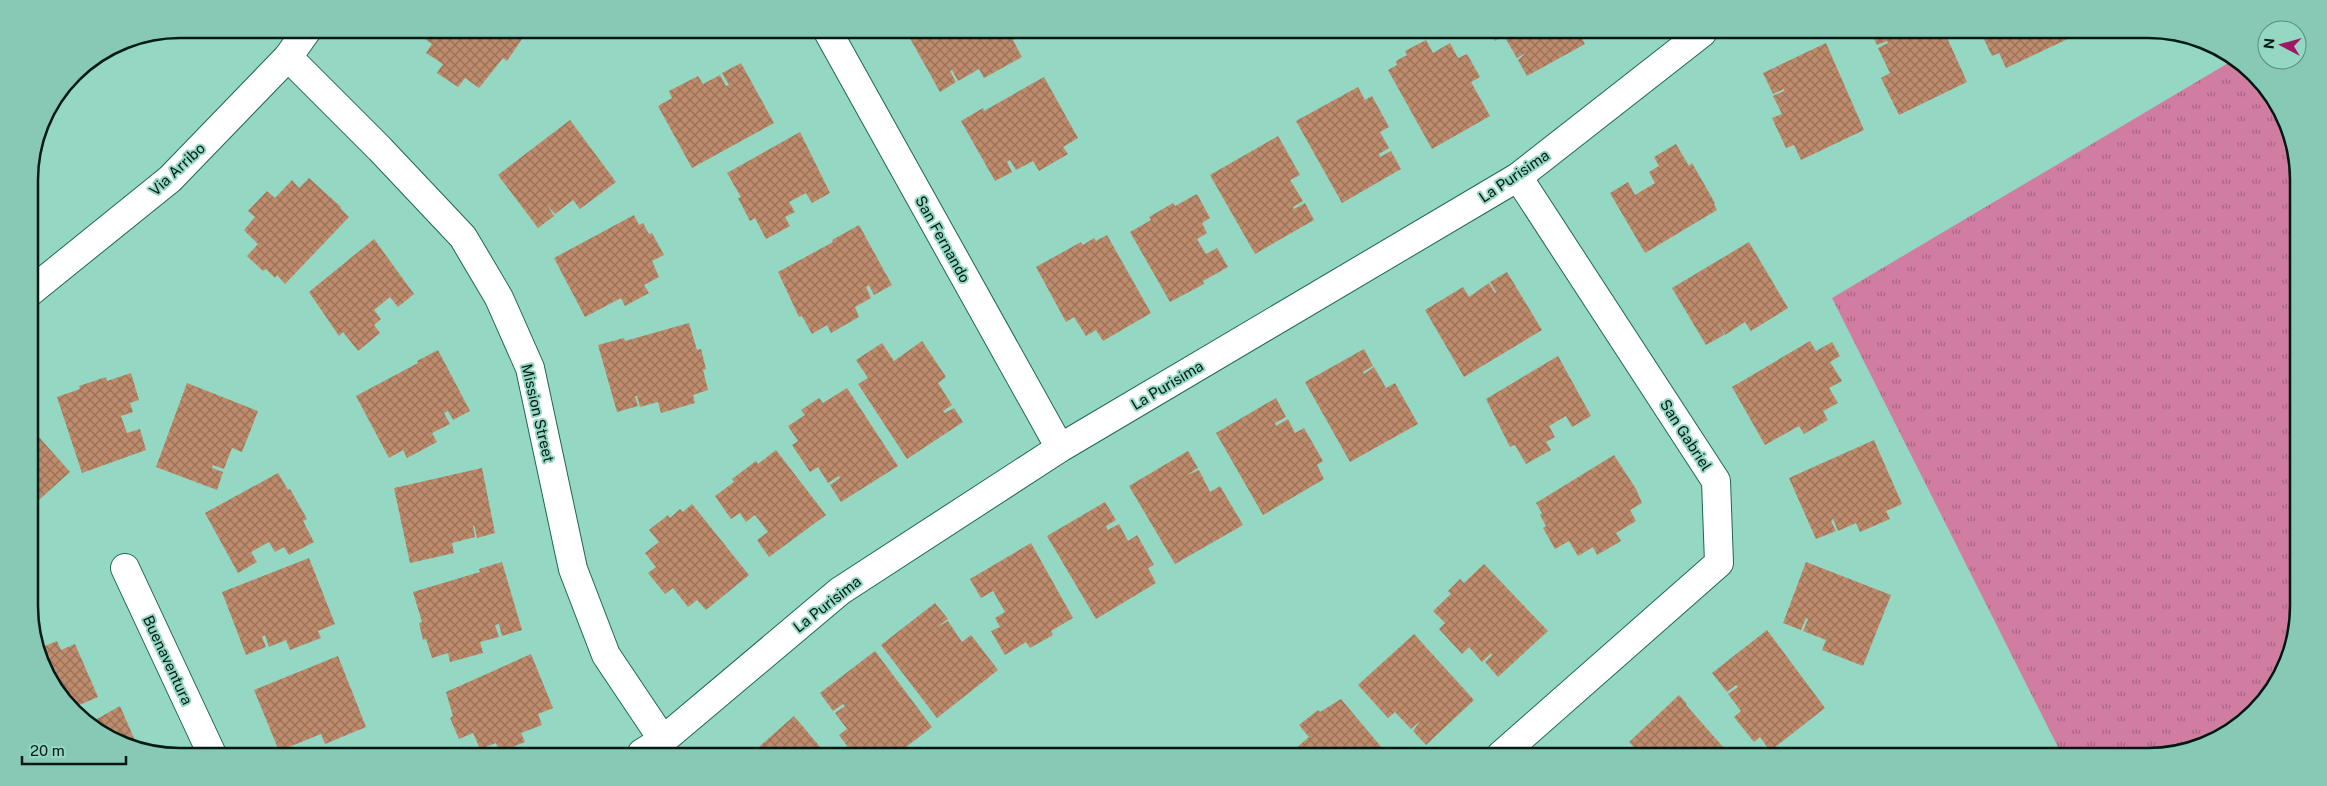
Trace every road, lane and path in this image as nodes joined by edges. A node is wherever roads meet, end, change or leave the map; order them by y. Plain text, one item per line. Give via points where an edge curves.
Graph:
1 (302, 38) edge
2 (831, 38) edge
3 (1696, 38) edge
4 (288, 58) junction
5 (1518, 177) junction
6 (38, 286) edge
7 (1060, 448) junction
8 (125, 568) dead end
9 (653, 747) edge
10 (208, 748) edge
11 (1509, 748) edge

1 - 4 street, Via Arribo
2 - 7 street, San Fernando
3 - 5 street, La Purisima
4 - 6 street, Via Arribo via 170,179
4 - 9 street, Mission Street via 463,237 499,298 530,368 577,577 606,655
5 - 7 street, La Purisima
5 - 11 street, San Gabriel via 1716,481 1719,563
7 - 9 street, La Purisima via 840,591
8 - 10 street, Buenaventura

